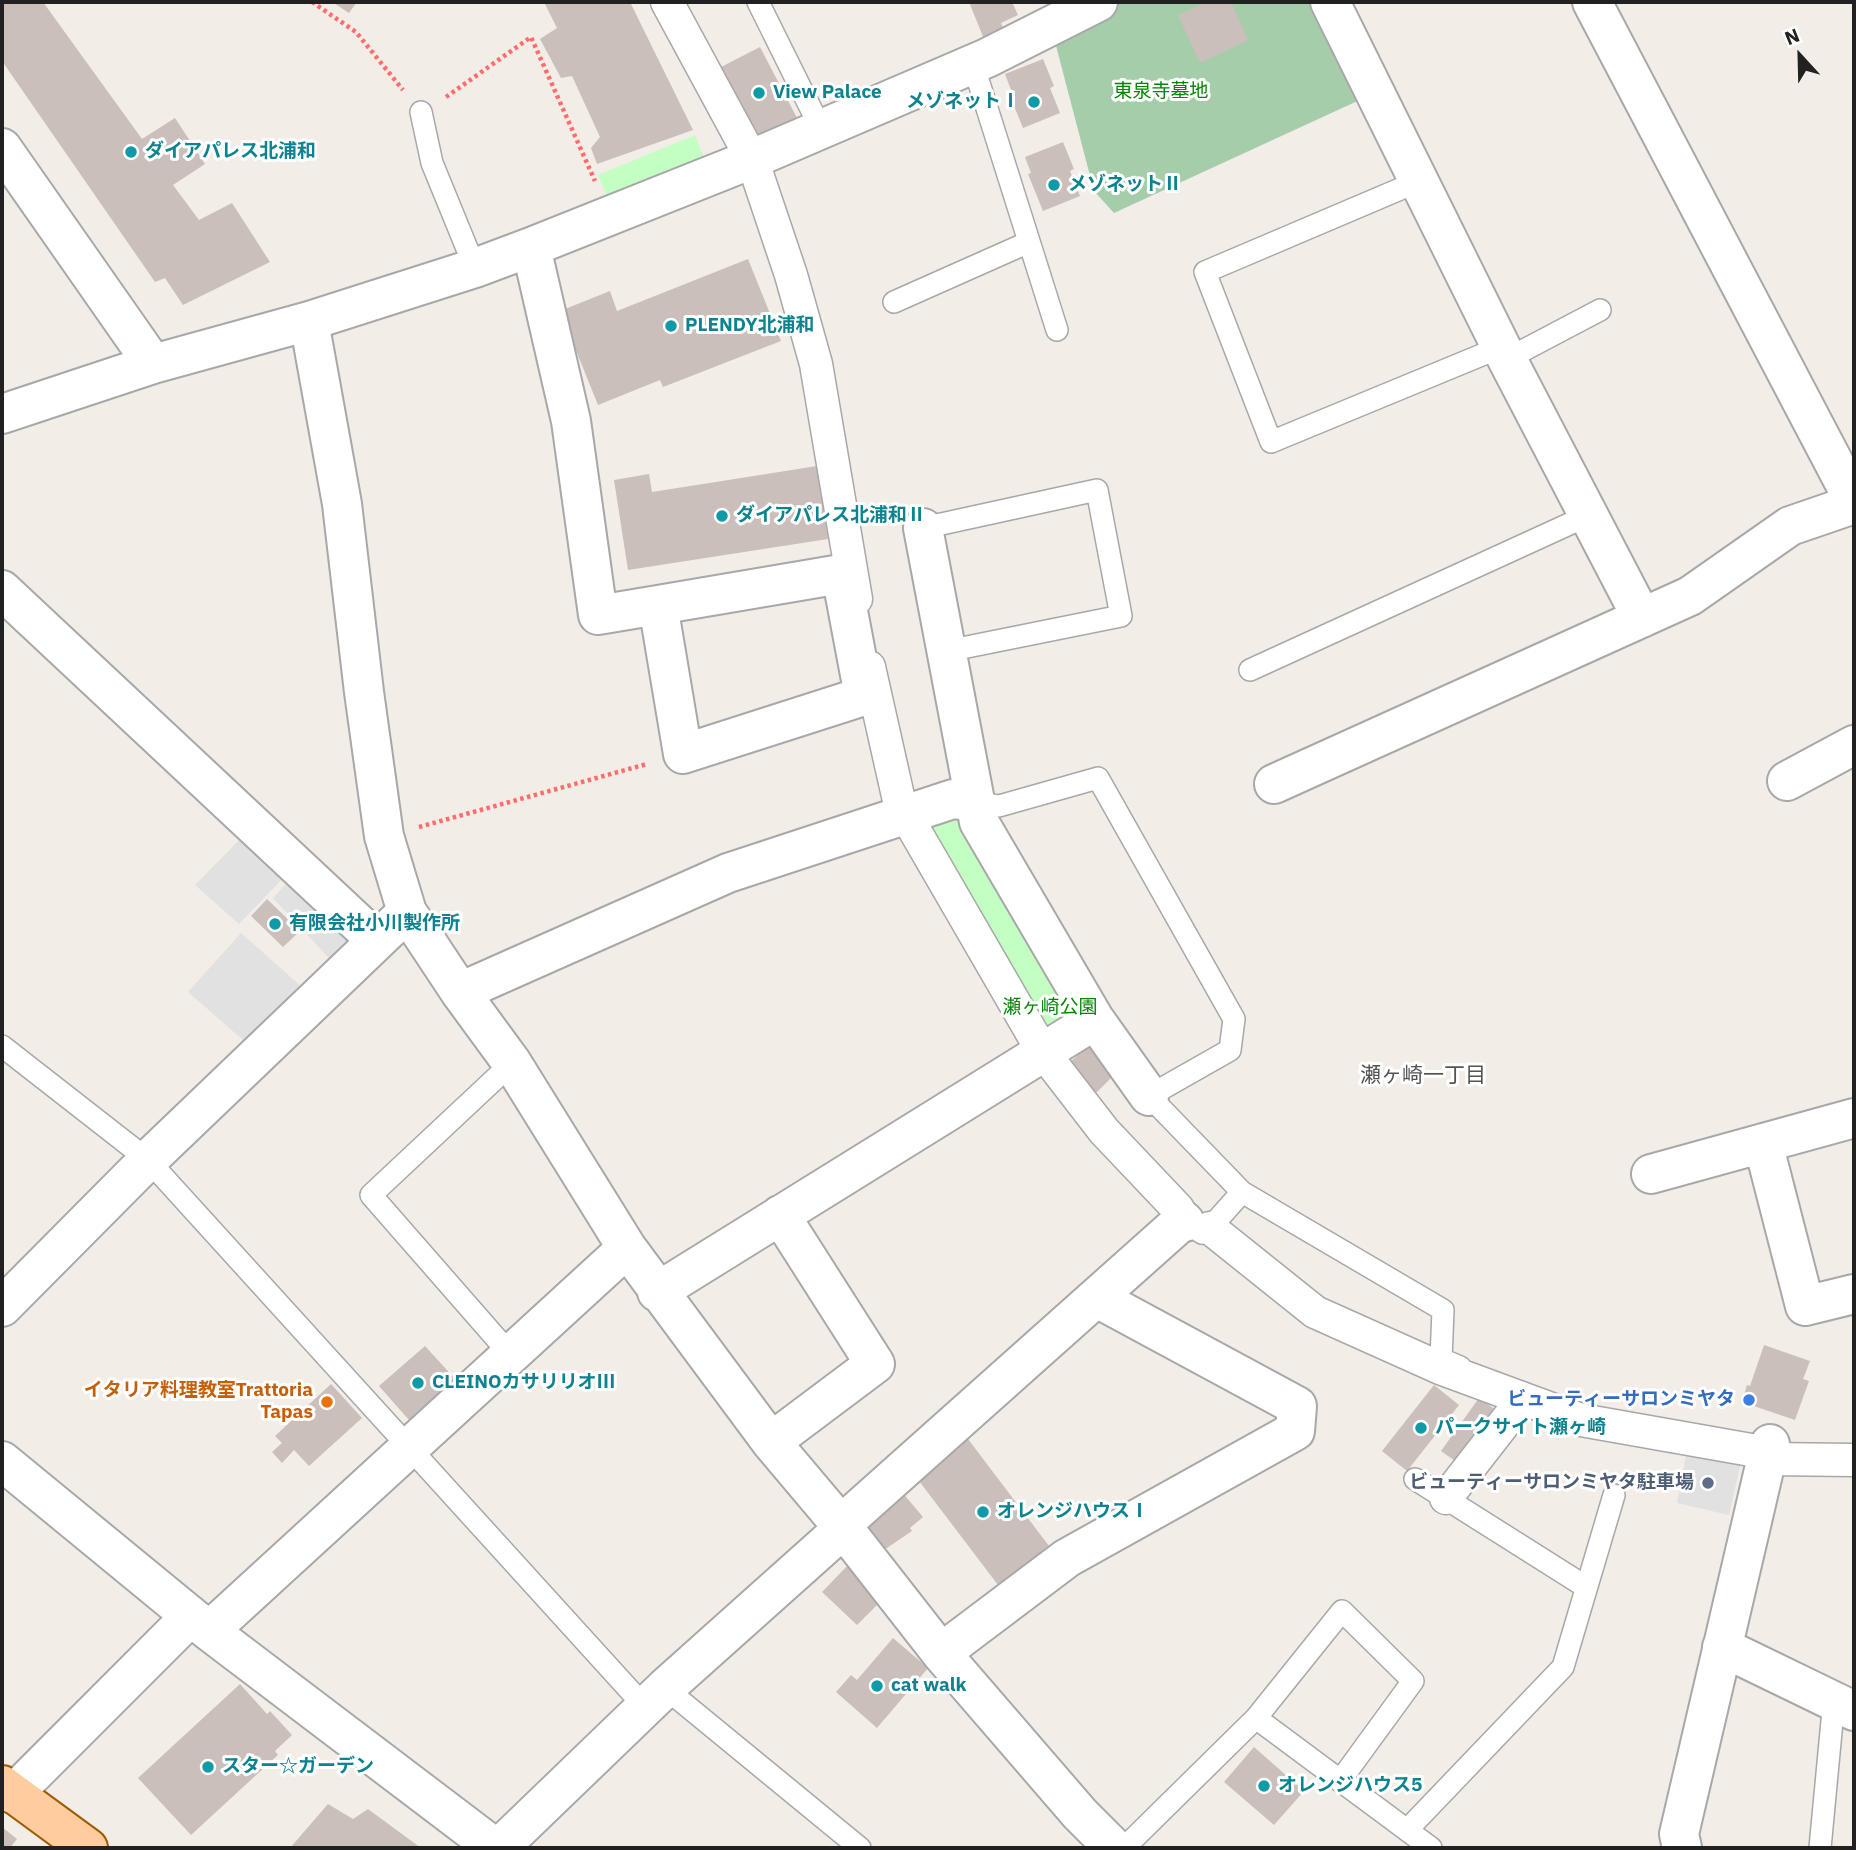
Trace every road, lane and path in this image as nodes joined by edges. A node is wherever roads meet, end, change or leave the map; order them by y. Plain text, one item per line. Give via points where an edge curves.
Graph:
1 (312, 2) edge
2 (667, 2) edge
3 (758, 2) edge
4 (1098, 2) edge
5 (1330, 2) edge
6 (1592, 2) edge
7 (1046, 13) edge
8 (974, 64) junction
9 (421, 112) junction
10 (821, 129) junction
11 (2, 148) edge
12 (752, 159) junction
13 (1419, 181) junction
14 (610, 216) junction
15 (1030, 242) junction
16 (531, 247) junction
17 (475, 268) junction
18 (894, 302) dead end
19 (1600, 310) dead end
20 (309, 321) junction
21 (1057, 330) dead end
22 (1504, 353) junction
23 (153, 364) junction
24 (5, 408) edge
25 (1854, 503) edge
26 (1588, 515) junction
27 (923, 528) joint
28 (2, 590) edge
29 (658, 605) junction
30 (1642, 618) junction
31 (947, 651) junction
32 (1250, 670) dead end
33 (1854, 746) edge
34 (682, 754) junction
35 (1787, 781) dead end
36 (1273, 784) dead end
37 (975, 802) junction
38 (906, 814) junction
39 (384, 836) junction
40 (407, 912) junction
41 (376, 940) junction
42 (460, 992) junction
43 (1095, 1020) junction
44 (2, 1046) edge
45 (1043, 1052) junction
46 (512, 1062) junction
47 (1149, 1096) junction
48 (1854, 1118) edge
49 (1763, 1143) junction
50 (148, 1160) junction
51 (1651, 1174) dead end
52 (1242, 1192) junction
53 (780, 1215) junction
54 (1198, 1225) junction
55 (627, 1248) junction
56 (657, 1292) junction
57 (1854, 1294) edge
58 (1097, 1298) junction
59 (2, 1307) edge
60 (510, 1354) junction
61 (1522, 1399) junction
62 (771, 1442) junction
63 (409, 1448) junction
64 (1768, 1452) junction
65 (1854, 1460) edge
66 (2, 1461) edge
67 (1416, 1479) dead end
68 (1614, 1495) dead end
69 (1446, 1498) junction
70 (841, 1525) junction
71 (1586, 1587) junction
72 (200, 1623) junction
73 (1723, 1647) junction
74 (942, 1653) junction
75 (655, 1698) junction
76 (1844, 1705) edge
77 (1256, 1718) junction
78 (1340, 1781) junction
79 (8, 1790) edge
80 (1407, 1830) junction
81 (1109, 1845) edge
82 (88, 1848) edge
83 (497, 1848) edge
84 (860, 1848) edge
85 (1431, 1848) edge
86 (1682, 1848) edge
87 (1820, 1848) edge

1 - 9 path via 356,32
2 - 12 street
3 - 10 lane
4 - 7 street
5 - 13 street
6 - 25 street
7 - 8 street
8 - 10 street
8 - 15 lane
9 - 14 path via 531,37
9 - 17 lane via 432,163
10 - 12 street
11 - 23 street
12 - 14 street
12 - 38 street via 816,364 865,646
13 - 22 street
13 - 22 lane via 1205,272 1271,442
14 - 16 street
15 - 18 lane
15 - 21 lane
16 - 17 street
16 - 29 street via 571,421 598,615
17 - 20 street
19 - 22 lane
20 - 23 street
20 - 39 street via 342,504
22 - 26 street
23 - 24 street
25 - 30 street via 1790,526 1690,596
26 - 30 street
26 - 32 lane
27 - 31 street
27 - 31 lane via 1097,490 1121,616
28 - 41 street
29 - 34 street
29 - 34 street via 841,574 864,696
30 - 36 street
31 - 37 street
33 - 35 street
34 - 39 path
37 - 38 street via 953,799
37 - 43 street via 979,822
37 - 47 lane via 999,806 1098,778 1234,1019 1230,1050
38 - 42 street via 728,873
38 - 45 street
39 - 40 street
40 - 41 street
40 - 42 street
41 - 50 street
42 - 46 street
43 - 45 street
43 - 47 street
44 - 50 lane
45 - 53 street
45 - 54 street via 1104,1131
46 - 55 street
46 - 60 lane via 371,1195
47 - 52 lane
48 - 49 street
49 - 51 street
49 - 57 street via 1805,1307
50 - 59 street
50 - 63 lane
52 - 54 lane
52 - 64 lane via 1443,1310 1441,1359 1583,1414 1614,1414
53 - 56 street
53 - 62 street via 875,1364
54 - 58 street via 1183,1220
54 - 61 street via 1315,1312
55 - 56 street
55 - 60 street
56 - 62 street
58 - 70 street
58 - 74 street via 1297,1406 1295,1431 1067,1558
60 - 63 street
61 - 64 street via 1580,1420
61 - 69 street
62 - 70 street
63 - 72 street
63 - 75 lane
64 - 65 street
64 - 73 street
66 - 72 street
67 - 69 lane
68 - 71 lane
69 - 71 lane
70 - 74 street
70 - 75 street via 835,1536
71 - 80 lane via 1563,1667
72 - 79 street
72 - 83 street
73 - 76 street
73 - 86 street via 1679,1834
74 - 81 street
75 - 83 street
75 - 84 lane
76 - 87 lane
77 - 78 lane
77 - 78 lane via 1342,1611 1413,1681
77 - 81 lane
78 - 80 lane
79 - 82 main road
80 - 85 lane

